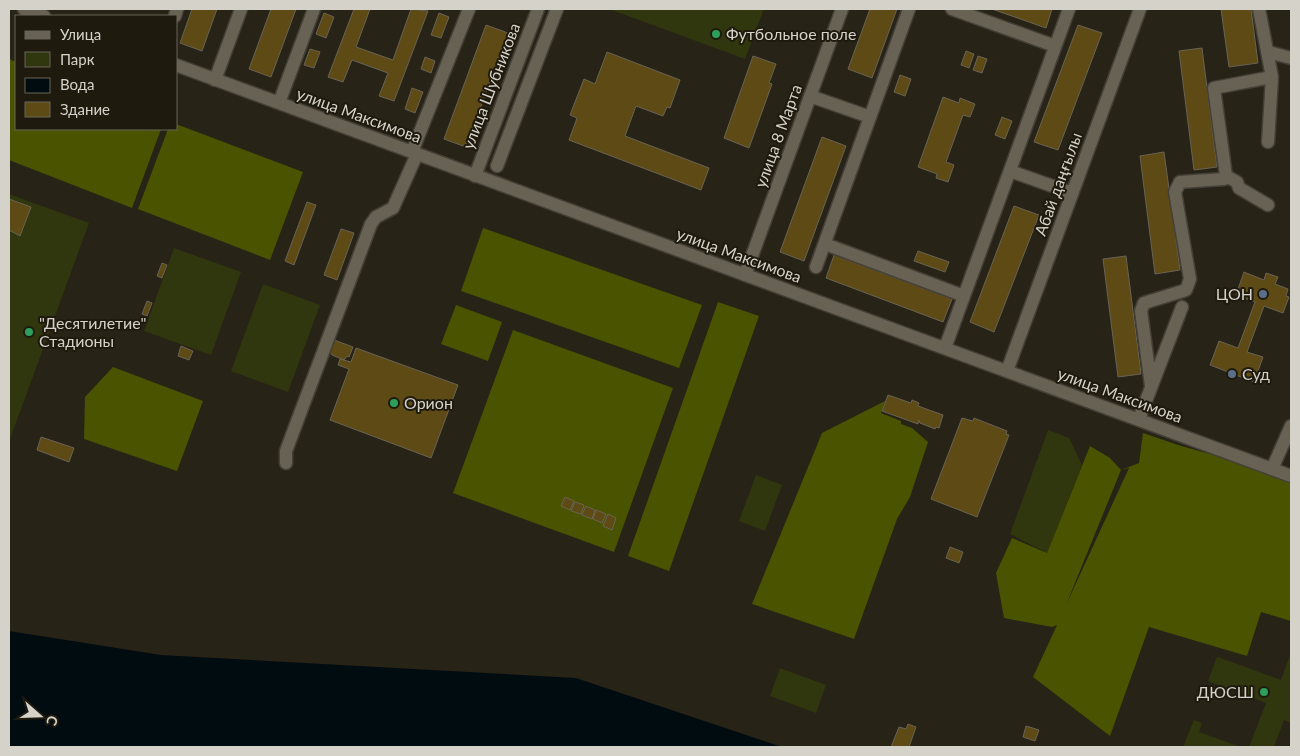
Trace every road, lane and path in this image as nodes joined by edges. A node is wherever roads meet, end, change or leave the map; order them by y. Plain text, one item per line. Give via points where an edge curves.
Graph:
1 (241, 9) edge
2 (314, 9) edge
3 (469, 9) edge
4 (529, 9) edge
5 (538, 9) edge
6 (557, 9) edge
7 (842, 9) edge
8 (910, 9) edge
9 (952, 9) edge
10 (1069, 9) edge
11 (1140, 9) edge
12 (1259, 9) edge
13 (1055, 46) junction
14 (1268, 52) junction
15 (1291, 58) edge
16 (178, 66) edge
17 (1272, 77) junction
18 (215, 80) junction
19 (810, 96) junction
20 (279, 103) junction
21 (870, 118) junction
22 (1268, 142) dead end
23 (415, 153) junction
24 (474, 158) dead end
25 (497, 166) dead end
26 (1010, 171) junction
27 (475, 176) junction
28 (1226, 176) junction
29 (1072, 193) junction
30 (1268, 205) dead end
31 (825, 244) junction
32 (816, 267) dead end
33 (745, 275) junction
34 (964, 296) junction
35 (1182, 307) dead end
36 (945, 348) junction
37 (1007, 371) junction
38 (1151, 386) junction
39 (1139, 419) junction
40 (1291, 426) edge
41 (286, 463) dead end
42 (1272, 469) junction
43 (1291, 476) edge

1 - 18 street
2 - 20 street
3 - 23 street
4 - 24 street
5 - 27 street, улица Шубникова
6 - 25 street
7 - 19 street, улица 8 Марта
8 - 21 street
9 - 13 street
10 - 13 street
11 - 29 street, Абай даңғылы
12 - 14 street
13 - 26 street
14 - 15 street
14 - 17 street
16 - 18 street, улица Максимова
17 - 22 street
17 - 28 street via 1214,88
18 - 20 street, улица Максимова
19 - 21 street
19 - 33 street, улица 8 Марта
20 - 23 street, улица Максимова
21 - 31 street
23 - 27 street, улица Максимова
23 - 41 street via 392,208 370,224 286,451
26 - 29 street
26 - 34 street
27 - 33 street, улица Максимова
28 - 30 street
28 - 38 street via 1224,179 1180,182 1177,186 1190,279 1186,290 1144,303 1141,311
29 - 37 street, Абай даңғылы
31 - 32 street
31 - 34 street
33 - 36 street, улица Максимова
34 - 36 street
35 - 38 street
36 - 37 street, улица Максимова
37 - 39 street, улица Максимова
38 - 39 street
39 - 42 street, улица Максимова
40 - 42 street
42 - 43 street, улица Максимова

